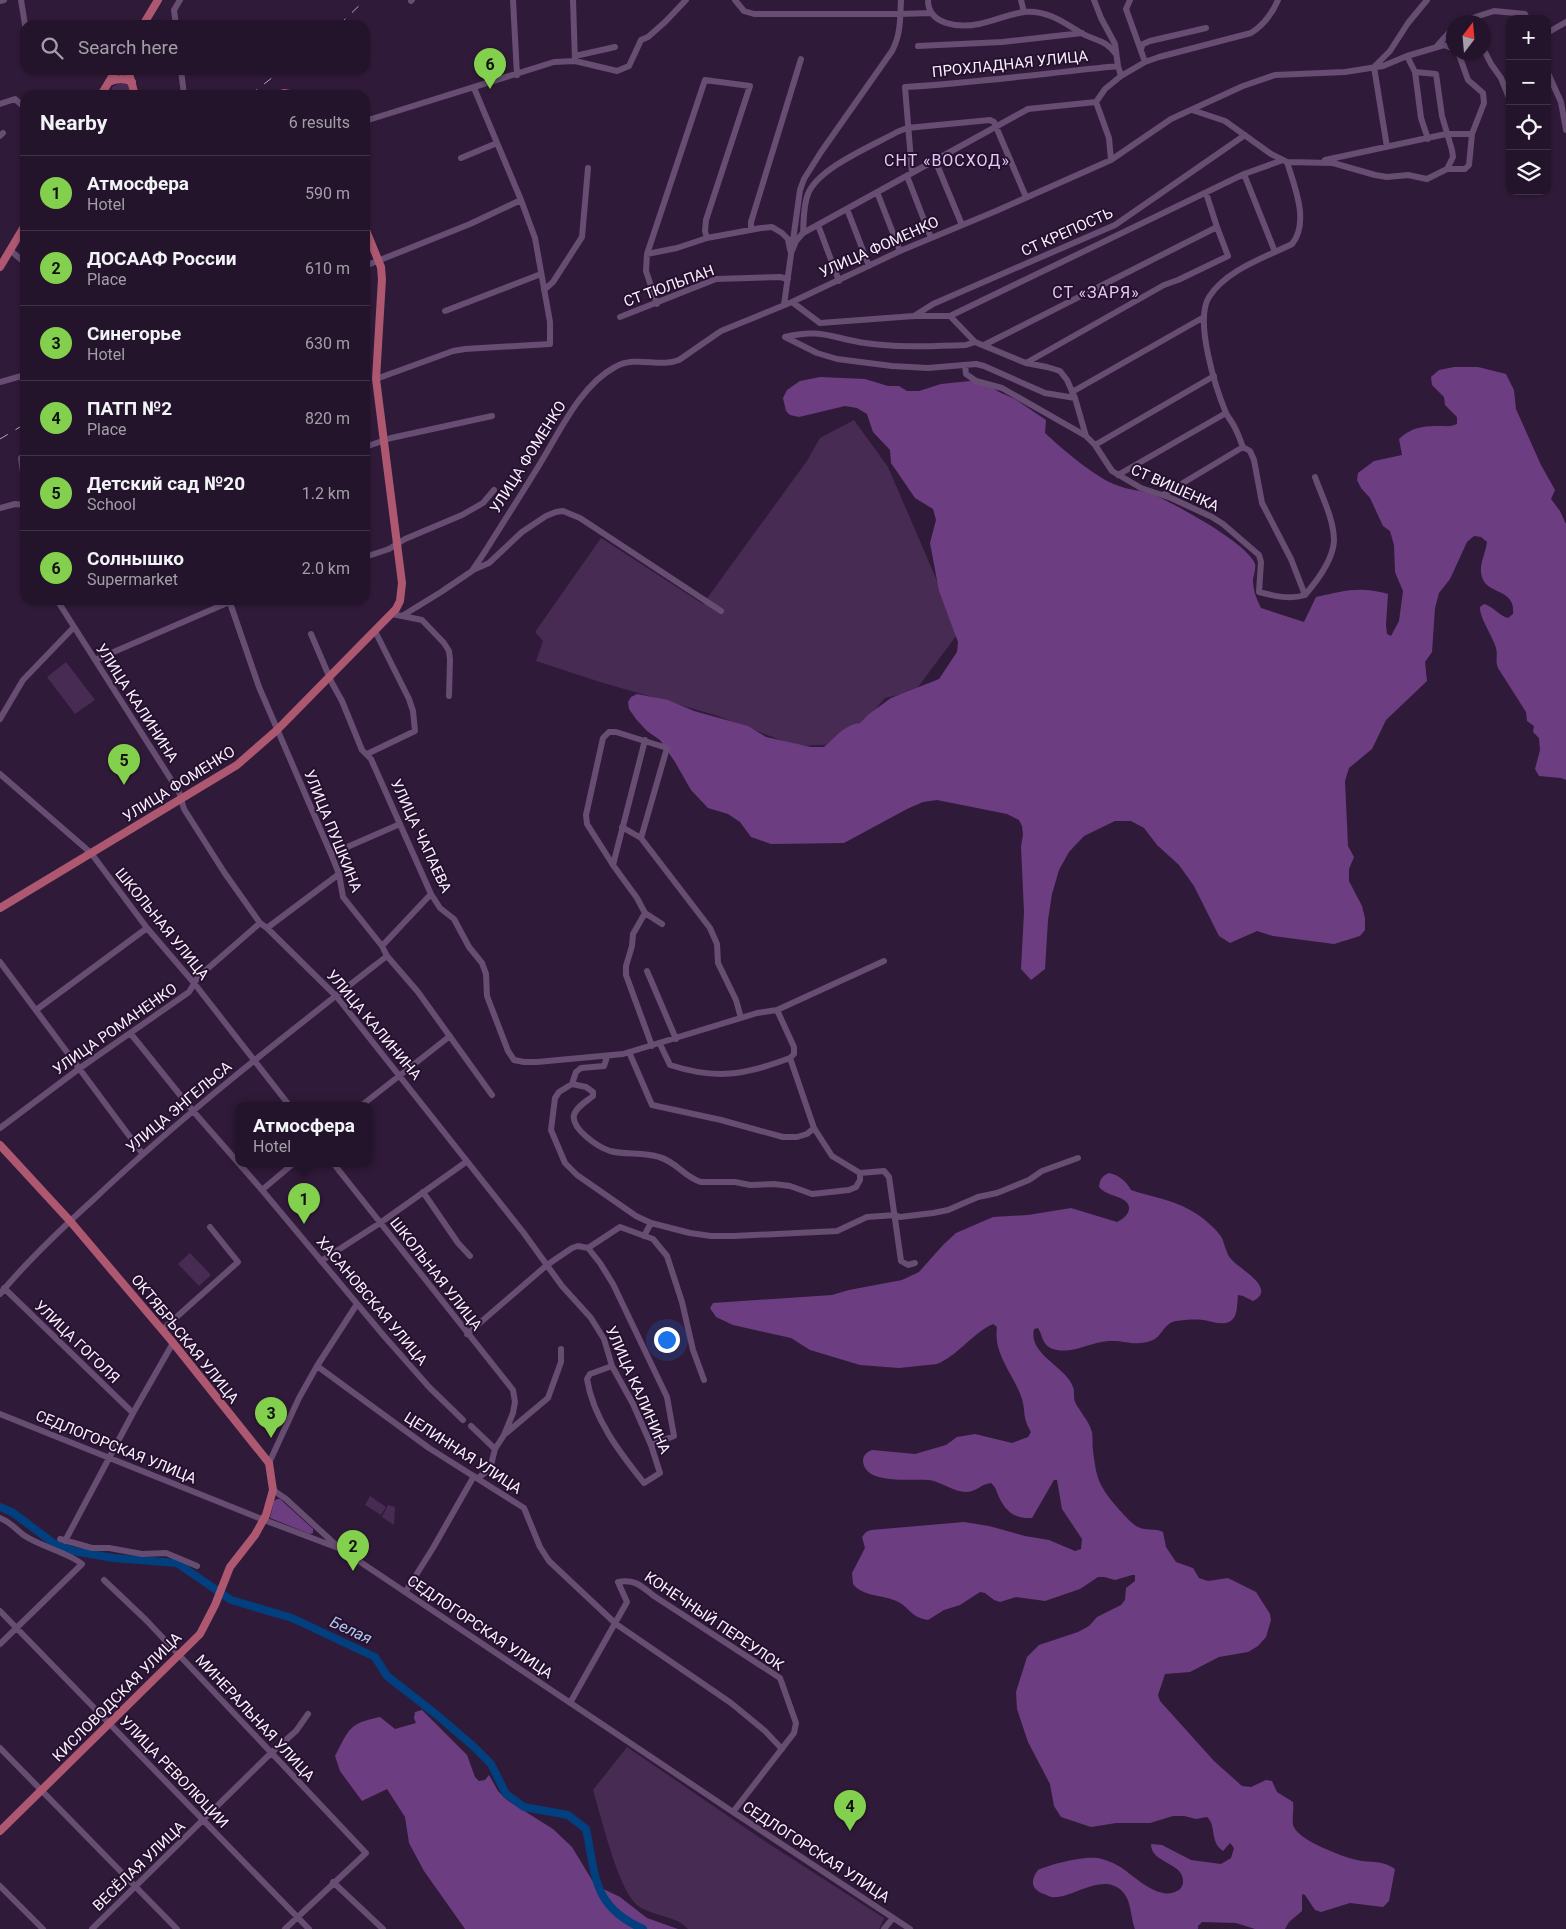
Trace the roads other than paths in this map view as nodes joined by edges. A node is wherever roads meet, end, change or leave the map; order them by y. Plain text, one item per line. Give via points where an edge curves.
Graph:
1 (4, 0) edge
2 (21, 0) edge
3 (180, 0) edge
4 (513, 0) edge
5 (573, 0) edge
6 (686, 0) edge
7 (735, 0) edge
8 (901, 0) edge
9 (928, 0) edge
10 (1021, 0) edge
11 (1094, 0) edge
12 (1130, 0) edge
13 (1278, 0) edge
14 (1427, 0) edge
15 (156, 1) edge
16 (0, 2) edge
17 (1024, 12) junction
18 (931, 13) junction
19 (900, 14) junction
20 (1483, 15) edge
21 (1525, 15) edge
22 (24, 20) edge
23 (146, 20) edge
24 (175, 20) edge
25 (1566, 22) edge
26 (1206, 28) dead end
27 (1551, 31) edge
28 (1082, 33) junction
29 (1446, 36) edge
30 (918, 46) dead end
31 (1437, 46) junction
32 (1446, 46) edge
33 (615, 47) dead end
34 (1141, 49) junction
35 (1116, 54) junction
36 (1406, 56) junction
37 (575, 58) junction
38 (801, 59) dead end
39 (1461, 60) edge
40 (1489, 60) edge
41 (1145, 62) junction
42 (1118, 66) junction
43 (1374, 67) junction
44 (1415, 72) junction
45 (113, 75) edge
46 (130, 75) edge
47 (182, 75) edge
48 (517, 75) junction
49 (1121, 76) junction
50 (1551, 80) edge
51 (109, 82) junction
52 (132, 82) junction
53 (474, 88) junction
54 (105, 90) edge
55 (134, 90) edge
56 (183, 90) edge
57 (1506, 90) edge
58 (1096, 102) junction
59 (20, 103) edge
60 (0, 104) edge
61 (1192, 110) junction
62 (370, 120) edge
63 (997, 126) junction
64 (907, 128) junction
65 (1566, 130) edge
66 (1446, 134) junction
67 (1472, 134) junction
68 (1244, 135) junction
69 (1428, 139) junction
70 (497, 143) junction
71 (1387, 147) junction
72 (461, 158) dead end
73 (935, 160) junction
74 (1111, 160) junction
75 (1285, 161) junction
76 (1316, 162) junction
77 (588, 168) dead end
78 (1447, 169) junction
79 (1244, 174) junction
80 (909, 175) junction
81 (877, 192) junction
82 (1206, 193) junction
83 (1026, 197) junction
84 (521, 200) junction
85 (847, 209) junction
86 (818, 225) junction
87 (962, 225) junction
88 (1217, 227) junction
89 (751, 229) junction
90 (20, 233) edge
91 (803, 233) junction
92 (707, 238) junction
93 (931, 238) junction
94 (370, 240) edge
95 (10, 250) junction
96 (900, 251) junction
97 (1275, 252) junction
98 (792, 253) junction
99 (647, 254) junction
100 (20, 259) edge
101 (379, 262) junction
102 (370, 265) edge
103 (868, 266) junction
104 (0, 267) edge
105 (541, 274) junction
106 (788, 279) junction
107 (839, 281) junction
108 (544, 290) junction
109 (792, 302) junction
110 (657, 304) junction
111 (784, 305) junction
112 (445, 312) dead end
113 (914, 316) junction
114 (950, 316) junction
115 (620, 317) dead end
116 (1204, 318) junction
117 (975, 342) junction
118 (984, 345) junction
119 (1026, 363) junction
120 (965, 365) junction
121 (20, 376) edge
122 (1214, 376) junction
123 (376, 379) junction
124 (0, 382) edge
125 (1074, 395) junction
126 (1226, 413) junction
127 (492, 416) dead end
128 (1086, 436) junction
129 (383, 440) junction
130 (1095, 444) junction
131 (370, 445) edge
132 (1243, 448) junction
133 (1118, 475) junction
134 (1315, 477) dead end
135 (494, 490) dead end
136 (1163, 495) junction
137 (20, 504) edge
138 (0, 508) edge
139 (397, 544) junction
140 (370, 555) edge
141 (472, 571) junction
142 (1305, 595) junction
143 (60, 605) edge
144 (222, 605) edge
145 (232, 605) edge
146 (721, 611) dead end
147 (392, 614) junction
148 (402, 616) junction
149 (74, 627) junction
150 (375, 631) junction
151 (310, 634) dead end
152 (95, 660) junction
153 (329, 677) junction
154 (449, 696) dead end
155 (0, 719) edge
156 (277, 730) junction
157 (645, 740) junction
158 (367, 754) junction
159 (0, 774) edge
160 (181, 800) junction
161 (400, 824) junction
162 (622, 827) junction
163 (641, 838) junction
164 (91, 853) junction
165 (331, 854) junction
166 (613, 864) junction
167 (339, 874) junction
168 (431, 894) junction
169 (0, 908) edge
170 (645, 913) junction
171 (260, 923) junction
172 (662, 924) dead end
173 (147, 928) junction
174 (267, 928) junction
175 (382, 946) junction
176 (388, 956) junction
177 (884, 961) dead end
178 (0, 962) edge
179 (647, 971) dead end
180 (194, 983) junction
181 (336, 996) junction
182 (36, 1010) junction
183 (777, 1010) junction
184 (741, 1018) junction
185 (131, 1034) junction
186 (450, 1036) junction
187 (676, 1039) junction
188 (660, 1044) junction
189 (652, 1046) junction
190 (629, 1052) junction
191 (606, 1056) junction
192 (790, 1058) junction
193 (254, 1060) junction
194 (80, 1068) junction
195 (400, 1074) junction
196 (572, 1084) junction
197 (492, 1095) dead end
198 (287, 1102) edge
199 (366, 1102) edge
200 (193, 1111) junction
201 (0, 1128) edge
202 (814, 1128) junction
203 (0, 1145) edge
204 (142, 1153) junction
205 (1078, 1158) dead end
206 (235, 1159) edge
207 (466, 1162) junction
208 (242, 1167) edge
209 (289, 1167) edge
210 (336, 1167) edge
211 (860, 1173) junction
212 (262, 1190) junction
213 (423, 1192) junction
214 (895, 1215) junction
215 (70, 1222) junction
216 (650, 1222) junction
217 (380, 1223) junction
218 (210, 1227) dead end
219 (644, 1236) junction
220 (588, 1248) junction
221 (470, 1256) dead end
222 (321, 1261) junction
223 (915, 1264) dead end
224 (547, 1265) junction
225 (2, 1291) edge
226 (357, 1304) junction
227 (162, 1330) junction
228 (467, 1334) junction
229 (173, 1343) junction
230 (561, 1349) dead end
231 (317, 1366) junction
232 (612, 1366) junction
233 (704, 1380) dead end
234 (133, 1413) junction
235 (0, 1414) edge
236 (463, 1420) dead end
237 (472, 1426) dead end
238 (504, 1435) junction
239 (651, 1445) junction
240 (495, 1449) junction
241 (108, 1458) junction
242 (269, 1463) junction
243 (476, 1477) junction
244 (273, 1490) junction
245 (0, 1518) edge
246 (264, 1520) junction
247 (341, 1549) junction
248 (197, 1566) dead end
249 (104, 1580) dead end
250 (406, 1591) junction
251 (0, 1611) edge
252 (616, 1624) junction
253 (17, 1628) junction
254 (0, 1644) edge
255 (179, 1655) junction
256 (570, 1703) junction
257 (308, 1714) dead end
258 (111, 1723) junction
259 (0, 1748) edge
260 (782, 1749) junction
261 (271, 1752) junction
262 (42, 1790) junction
263 (733, 1812) junction
264 (204, 1821) junction
265 (0, 1832) edge
266 (334, 1882) junction
267 (0, 1886) edge
268 (136, 1886) junction
269 (297, 1917) junction
270 (893, 1918) junction
271 (42, 1929) edge
272 (92, 1929) edge
273 (177, 1929) edge
274 (285, 1929) edge
275 (310, 1929) edge
276 (382, 1929) edge
277 (884, 1929) edge
278 (910, 1929) edge

1 - 16 street
2 - 22 street
3 - 24 street via 174,10
4 - 48 street
5 - 37 street
6 - 37 street via 641,40 629,66 617,71
7 - 19 street via 744,11 754,14
8 - 19 street
9 - 18 street
10 - 17 street
11 - 35 street via 1116,44
12 - 34 street via 1126,9
13 - 41 street via 1261,27 1251,33
14 - 43 street via 1390,51
15 - 23 main road
17 - 18 street, ПРОХЛАДНАЯ УЛИЦА via 972,25 947,24
17 - 28 street, ПРОХЛАДНАЯ УЛИЦА via 1047,14
18 - 19 street
19 - 98 street via 901,26 892,51 804,180
20 - 21 street via 1494,11
25 - 27 street
26 - 34 street via 1150,41
28 - 30 street, ПРОХЛАДНАЯ УЛИЦА via 1002,42
28 - 35 street, ПРОХЛАДНАЯ УЛИЦА via 1102,41
29 - 31 street
31 - 32 street
31 - 36 street, УЛИЦА ФОМЕНКО
33 - 37 street
34 - 41 street
35 - 42 street
36 - 43 street, УЛИЦА ФОМЕНКО
36 - 44 street
37 - 48 street
38 - 89 street
39 - 67 street via 1468,80 1483,93 1484,102
40 - 57 street
41 - 49 street
42 - 49 street
42 - 64 street, ПРОХЛАДНАЯ УЛИЦА via 905,87
43 - 61 street, УЛИЦА ФОМЕНКО via 1345,72 1275,75
43 - 71 street
44 - 66 street via 1436,74
44 - 69 street via 1421,118
45 - 51 main road
46 - 52 main road
47 - 56 street
48 - 53 street
49 - 58 street via 1105,89
50 - 65 street via 1561,102
51 - 52 main road via 124,79
51 - 54 main road
52 - 55 main road
53 - 62 street
53 - 70 street
58 - 63 street via 1028,108
58 - 74 street via 1109,138
59 - 60 street via 15,99
61 - 68 street via 1225,121
61 - 74 street, УЛИЦА ФОМЕНКО via 1171,119
63 - 64 street via 990,120
63 - 73 street
63 - 83 street
64 - 80 street
64 - 91 street via 824,172 808,193
66 - 67 street
66 - 69 street
66 - 78 street via 1453,157
67 - 78 street via 1469,165 1465,169
68 - 75 street
68 - 113 street, СТ КРЕПОСТЬ via 1115,225 933,304
69 - 71 street
70 - 72 street
70 - 84 street
71 - 76 street
73 - 80 street
73 - 87 street
74 - 83 street, УЛИЦА ФОМЕНКО
75 - 76 street
75 - 79 street
75 - 97 street via 1300,206 1298,230 1292,244
76 - 78 street via 1333,163 1387,177 1408,174 1427,179
77 - 108 street via 582,237 553,282
79 - 82 street
79 - 97 street
80 - 81 street
80 - 93 street
81 - 85 street
81 - 96 street
82 - 88 street
82 - 114 street
83 - 87 street, УЛИЦА ФОМЕНКО
84 - 101 street
84 - 105 street via 535,238
85 - 86 street
85 - 103 street
86 - 91 street
86 - 107 street
87 - 93 street, УЛИЦА ФОМЕНКО
88 - 118 street
88 - 119 street via 1228,256 1164,285
89 - 92 street
89 - 98 street via 772,228 782,233
90 - 95 main road
91 - 98 street
92 - 99 street
92 - 99 street via 706,220 750,86 705,80
93 - 96 street, УЛИЦА ФОМЕНКО
94 - 101 main road
95 - 100 street
95 - 104 main road
96 - 103 street, УЛИЦА ФОМЕНКО
97 - 116 street via 1220,285 1208,298
98 - 106 street
99 - 110 street via 646,271
101 - 102 street
101 - 123 main road via 382,279
103 - 107 street, УЛИЦА ФОМЕНКО
105 - 108 street
105 - 112 street
106 - 110 street, СТ ТЮЛЬПАН via 720,278
106 - 111 street
107 - 109 street, УЛИЦА ФОМЕНКО
108 - 123 street via 550,344 459,350
109 - 111 street, УЛИЦА ФОМЕНКО
109 - 113 street via 820,323
110 - 115 street, СТ ТЮЛЬПАН
111 - 141 street, УЛИЦА ФОМЕНКО via 721,330 671,363 639,361 608,371 569,414
113 - 114 street
114 - 117 street
116 - 122 street via 1206,349
116 - 125 street
117 - 118 street
117 - 120 street via 904,346 865,343 822,333 785,337 837,359 928,368
118 - 119 street
119 - 125 street via 1060,371
120 - 125 street via 984,366 1045,393
120 - 128 street, СТ ВИШЕНКА via 966,374 976,381 1002,388
121 - 124 street
122 - 126 street
122 - 130 street
123 - 129 main road
125 - 128 street
126 - 132 street
126 - 133 street
127 - 129 street
128 - 130 street, СТ ВИШЕНКА
129 - 131 street
129 - 139 main road
130 - 133 street, СТ ВИШЕНКА
132 - 136 street
132 - 142 street via 1250,451 1254,460 1262,503 1291,558
133 - 136 street, СТ ВИШЕНКА via 1141,488
134 - 142 street via 1328,510 1334,540 1327,563
135 - 139 street via 482,504
136 - 142 street, СТ ВИШЕНКА via 1212,517 1259,555 1259,592 1294,598
137 - 138 street
139 - 140 street
139 - 147 main road via 402,592
141 - 146 street via 489,563 536,522 563,511 580,518
141 - 148 street, УЛИЦА ФОМЕНКО
143 - 149 street, УЛИЦА КАЛИНИНА
144 - 152 street
145 - 156 street, УЛИЦА ПУШКИНА
147 - 148 street
147 - 150 main road, УЛИЦА ФОМЕНКО
148 - 154 street via 422,620 449,651
149 - 152 street, УЛИЦА КАЛИНИНА
149 - 155 street via 23,680
150 - 153 main road, УЛИЦА ФОМЕНКО
150 - 158 street via 413,710 414,732
151 - 153 street, УЛИЦА ЧАПАЕВА
152 - 160 street, УЛИЦА КАЛИНИНА
153 - 156 main road, УЛИЦА ФОМЕНКО
153 - 158 street, УЛИЦА ЧАПАЕВА via 362,750
156 - 160 main road, УЛИЦА ФОМЕНКО via 238,765
156 - 165 street, УЛИЦА ПУШКИНА
157 - 162 street
157 - 163 street via 667,748
157 - 166 street via 616,732 609,732 603,738 586,815 587,824
158 - 161 street, УЛИЦА ЧАПАЕВА
159 - 164 street, ШКОЛЬНАЯ УЛИЦА
160 - 164 main road, УЛИЦА ФОМЕНКО
160 - 171 street, УЛИЦА КАЛИНИНА via 219,864
161 - 165 street
161 - 168 street, УЛИЦА ЧАПАЕВА
162 - 163 street
162 - 166 street
163 - 184 street via 714,934 718,963
164 - 169 main road, УЛИЦА ФОМЕНКО
164 - 173 street, ШКОЛЬНАЯ УЛИЦА
165 - 167 street, УЛИЦА ПУШКИНА
166 - 170 street
167 - 174 street
167 - 175 street, УЛИЦА ПУШКИНА via 343,897
168 - 175 street
168 - 191 street, УЛИЦА ЧАПАЕВА via 440,908 454,919 482,963 487,996 514,1060 536,1062
170 - 172 street
170 - 189 street via 632,934 626,975
171 - 174 street, УЛИЦА КАЛИНИНА
171 - 180 street, УЛИЦА РОМАНЕНКО
173 - 180 street, ШКОЛЬНАЯ УЛИЦА
173 - 182 street
174 - 181 street, УЛИЦА КАЛИНИНА
175 - 176 street, УЛИЦА ПУШКИНА
176 - 181 street, УЛИЦА ЭНГЕЛЬСА
176 - 186 street, УЛИЦА ПУШКИНА
177 - 183 street, УЛИЦА ЧАПАЕВА
178 - 182 street
179 - 187 street
180 - 185 street, УЛИЦА РОМАНЕНКО via 189,992
180 - 193 street, ШКОЛЬНАЯ УЛИЦА
181 - 193 street, УЛИЦА ЭНГЕЛЬСА
181 - 195 street, УЛИЦА КАЛИНИНА
182 - 194 street
183 - 184 street, УЛИЦА ЧАПАЕВА
183 - 192 street via 794,1048
184 - 187 street, УЛИЦА ЧАПАЕВА
185 - 194 street, УЛИЦА РОМАНЕНКО
185 - 200 street, ХАСАНОВСКАЯ УЛИЦА
186 - 195 street
186 - 197 street, УЛИЦА ПУШКИНА
187 - 188 street, УЛИЦА ЧАПАЕВА
188 - 189 street, УЛИЦА ЧАПАЕВА
188 - 192 street via 670,1065 713,1075 738,1074
189 - 190 street, УЛИЦА ЧАПАЕВА
190 - 191 street, УЛИЦА ЧАПАЕВА
190 - 202 street via 652,1104 783,1137 797,1137
191 - 196 street via 604,1066 581,1068 576,1072
192 - 202 street
193 - 198 street, ШКОЛЬНАЯ УЛИЦА
193 - 200 street, УЛИЦА ЭНГЕЛЬСА
194 - 201 street, УЛИЦА РОМАНЕНКО
194 - 204 street
195 - 199 street
195 - 207 street, УЛИЦА КАЛИНИНА
196 - 211 street via 593,1092 593,1096 574,1114 577,1128 592,1142 608,1150 658,1156 672,1162 691,1179 790,1186 812,1194 850,1190 856,1187
196 - 216 street via 555,1098 551,1130 565,1163 618,1204
200 - 204 street, УЛИЦА ЭНГЕЛЬСА
200 - 206 street, ХАСАНОВСКАЯ УЛИЦА
202 - 211 street via 832,1156
203 - 215 main road, ОКТЯБРЬСКАЯ УЛИЦА
204 - 215 street, УЛИЦА ЭНГЕЛЬСА
205 - 214 street via 948,1210
207 - 213 street
207 - 224 street, УЛИЦА КАЛИНИНА
208 - 212 street, ХАСАНОВСКАЯ УЛИЦА
209 - 212 street
210 - 217 street, ШКОЛЬНАЯ УЛИЦА
211 - 214 street via 887,1173
212 - 222 street, ХАСАНОВСКАЯ УЛИЦА
213 - 217 street
213 - 221 street
214 - 216 street via 867,1217 837,1230 734,1236 690,1233
214 - 223 street via 902,1261
215 - 225 street, УЛИЦА ЭНГЕЛЬСА
215 - 227 main road, ОКТЯБРЬСКАЯ УЛИЦА
216 - 219 street
217 - 222 street
217 - 228 street, ШКОЛЬНАЯ УЛИЦА
218 - 227 street via 238,1262
219 - 220 street via 620,1227
219 - 233 street via 653,1239 667,1256
220 - 224 street via 572,1248
220 - 239 street, УЛИЦА КАЛИНИНА via 613,1284 667,1398 674,1436
222 - 226 street, ХАСАНОВСКАЯ УЛИЦА
224 - 228 street
224 - 232 street, УЛИЦА КАЛИНИНА via 591,1318 604,1339
225 - 234 street, УЛИЦА ГОГОЛЯ
226 - 231 street
226 - 236 street, ХАСАНОВСКАЯ УЛИЦА via 429,1387
227 - 229 main road, ОКТЯБРЬСКАЯ УЛИЦА
228 - 238 street, ШКОЛЬНАЯ УЛИЦА via 513,1390 515,1402
229 - 234 street
229 - 242 main road, ОКТЯБРЬСКАЯ УЛИЦА
230 - 238 street via 561,1362 548,1398
231 - 242 street
231 - 243 street, ЦЕЛИННАЯ УЛИЦА via 430,1448
232 - 239 street, УЛИЦА КАЛИНИНА
232 - 239 street, УЛИЦА КАЛИНИНА via 590,1374 587,1380 593,1404 626,1460 644,1483 660,1473
234 - 241 street
235 - 241 street, СЕДЛОГОРСКАЯ УЛИЦА
237 - 240 street
238 - 240 street
240 - 243 street via 490,1470
241 - 246 street, СЕДЛОГОРСКАЯ УЛИЦА
241 - 248 street via 62,1540 92,1548 166,1554
242 - 244 main road
243 - 250 street
243 - 252 street, ЦЕЛИННАЯ УЛИЦА via 524,1508 549,1561
244 - 246 main road, КИСЛОВОДСКАЯ УЛИЦА
244 - 247 street
245 - 253 street via 32,1540 82,1564
246 - 247 street, СЕДЛОГОРСКАЯ УЛИЦА
246 - 255 main road, КИСЛОВОДСКАЯ УЛИЦА via 230,1567 200,1634
247 - 250 street, СЕДЛОГОРСКАЯ УЛИЦА
249 - 255 street, МИНЕРАЛЬНАЯ УЛИЦА
250 - 256 street, СЕДЛОГОРСКАЯ УЛИЦА
251 - 253 street, УЛИЦА РЕВОЛЮЦИИ
252 - 256 street, КОНЕЧНЫЙ ПЕРЕУЛОК
252 - 260 street, ЦЕЛИННАЯ УЛИЦА via 731,1703
252 - 260 street, КОНЕЧНЫЙ ПЕРЕУЛОК via 627,1602 618,1582 628,1580 780,1678 796,1722 794,1733
253 - 254 street
253 - 258 street, УЛИЦА РЕВОЛЮЦИИ
255 - 258 main road, КИСЛОВОДСКАЯ УЛИЦА
255 - 261 street, МИНЕРАЛЬНАЯ УЛИЦА
256 - 263 street, СЕДЛОГОРСКАЯ УЛИЦА
257 - 261 street, ВЕСЁЛАЯ УЛИЦА via 296,1731
258 - 262 main road, КИСЛОВОДСКАЯ УЛИЦА
258 - 264 street, УЛИЦА РЕВОЛЮЦИИ
259 - 262 street
260 - 263 street, КОНЕЧНЫЙ ПЕРЕУЛОК
261 - 264 street, ВЕСЁЛАЯ УЛИЦА
261 - 266 street, МИНЕРАЛЬНАЯ УЛИЦА via 366,1853
262 - 265 main road, КИСЛОВОДСКАЯ УЛИЦА
262 - 268 street
263 - 270 street, СЕДЛОГОРСКАЯ УЛИЦА
264 - 268 street, ВЕСЁЛАЯ УЛИЦА
264 - 269 street, УЛИЦА РЕВОЛЮЦИИ
266 - 269 street
266 - 276 street
267 - 271 street
268 - 272 street, ВЕСЁЛАЯ УЛИЦА
268 - 273 street
269 - 274 street
269 - 275 street, УЛИЦА РЕВОЛЮЦИИ
270 - 277 street
270 - 278 street, СЕДЛОГОРСКАЯ УЛИЦА

